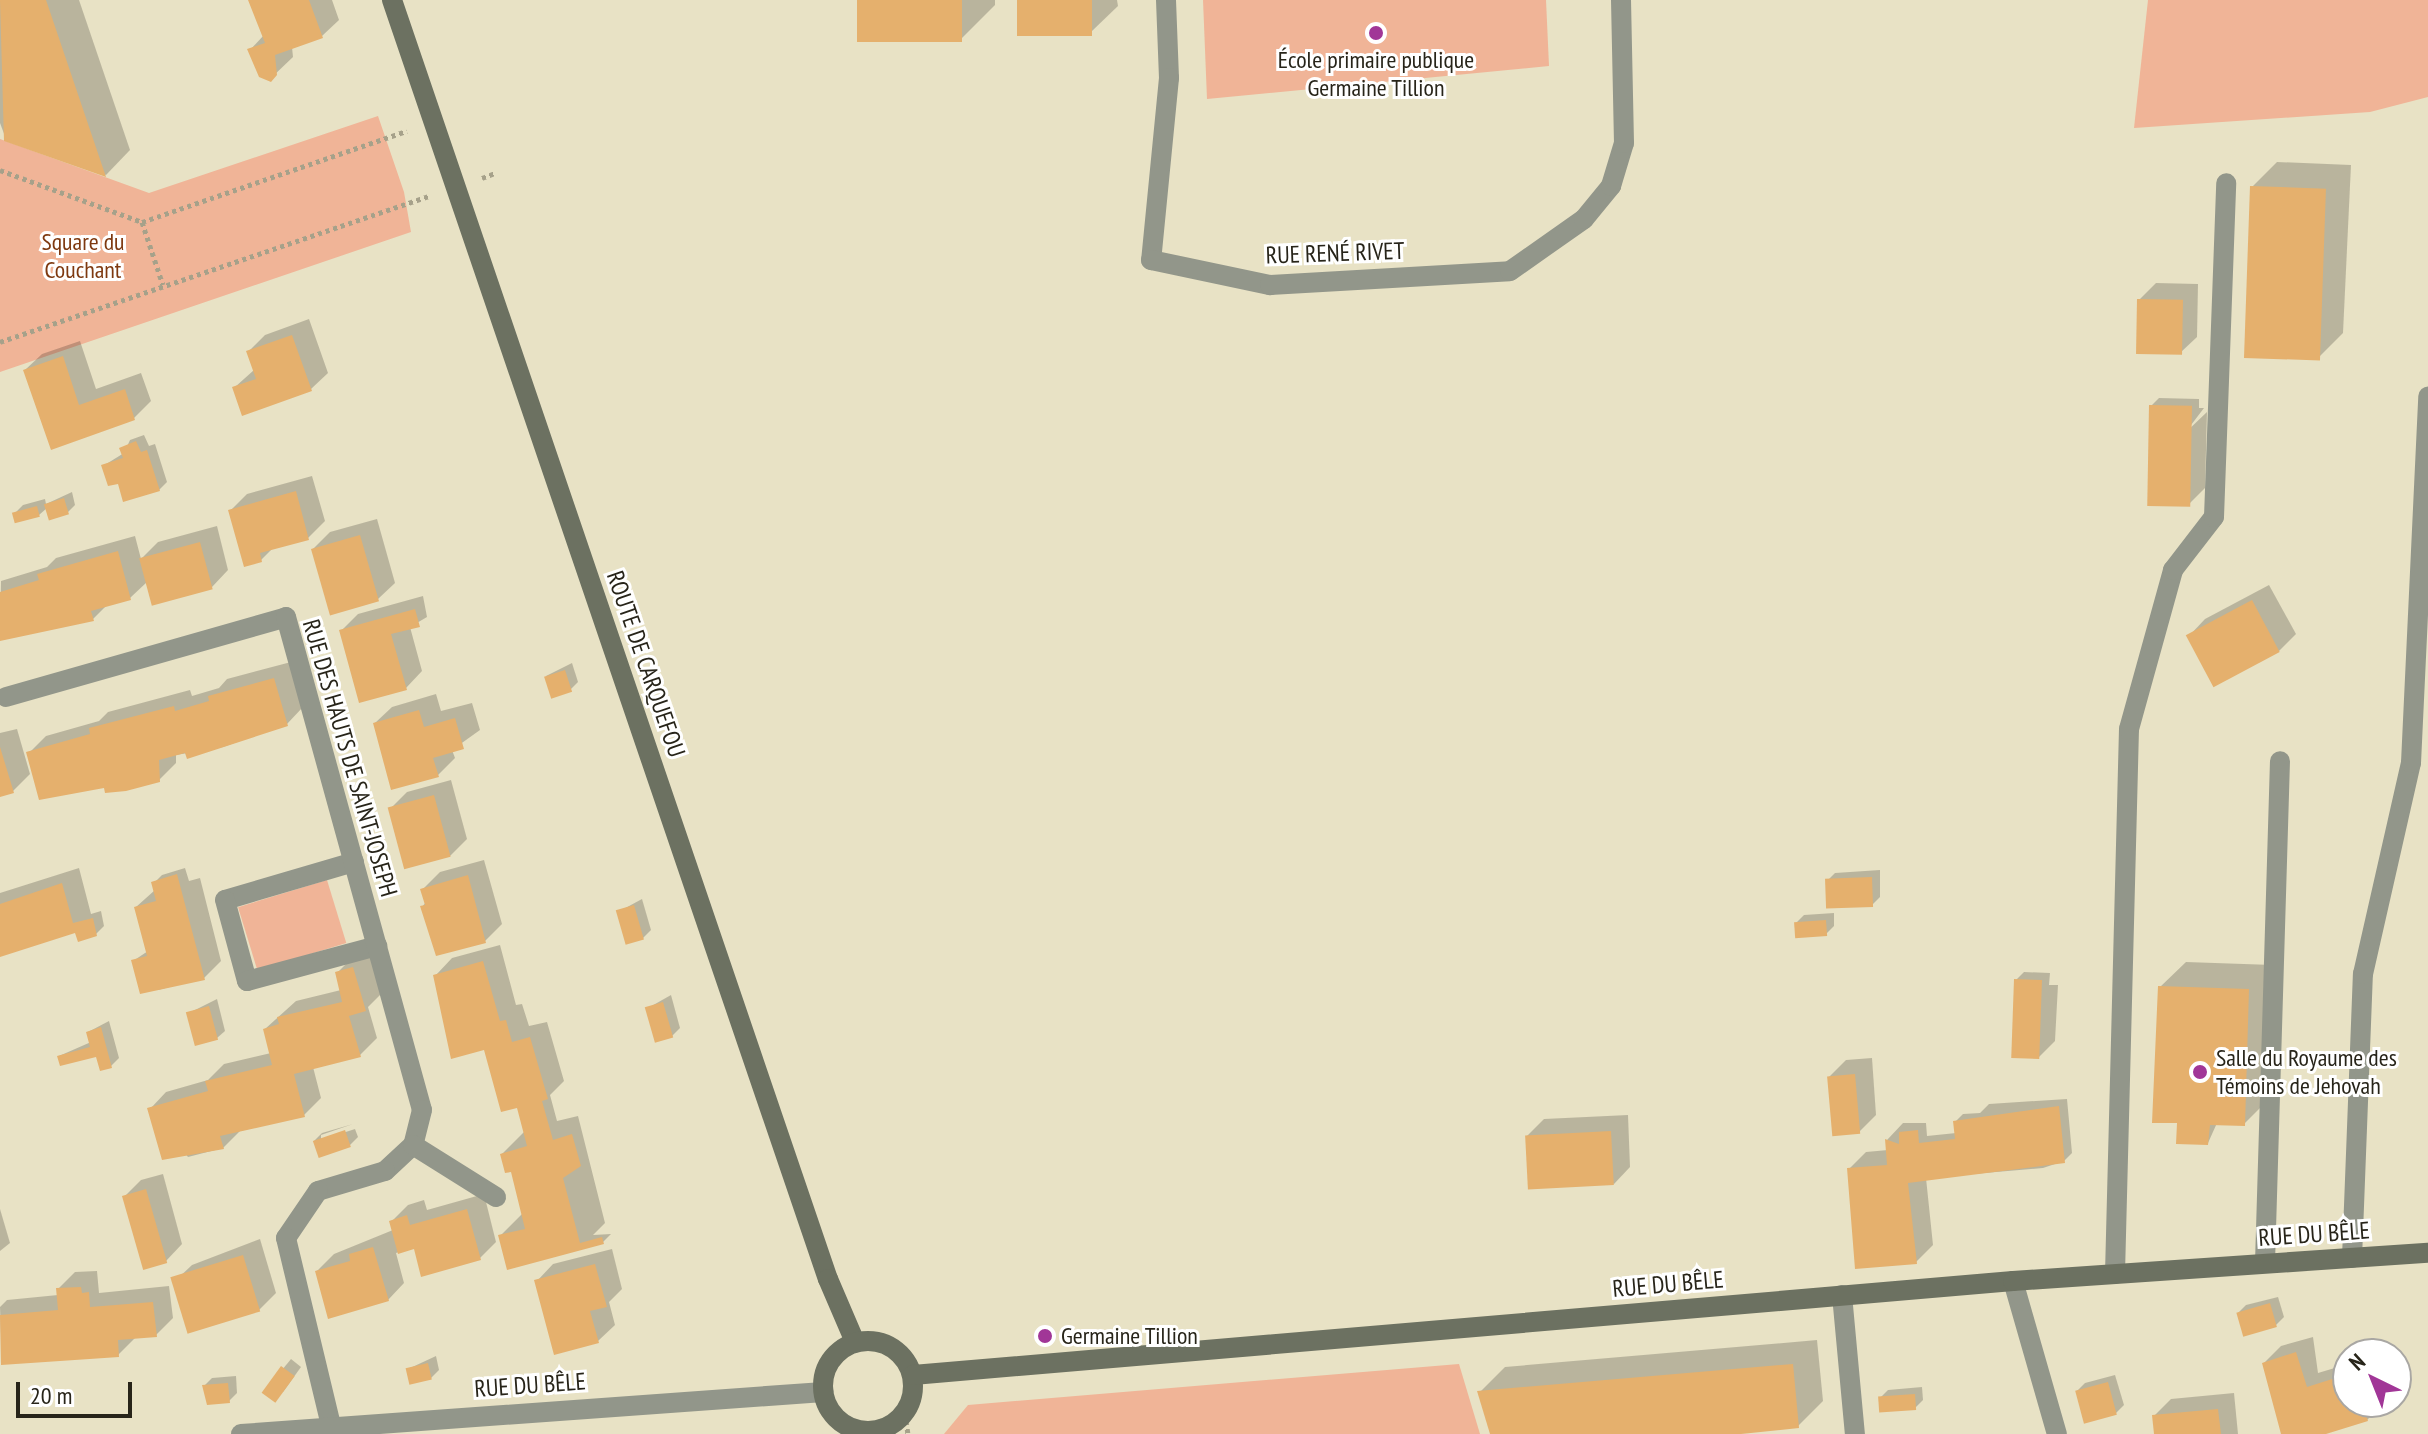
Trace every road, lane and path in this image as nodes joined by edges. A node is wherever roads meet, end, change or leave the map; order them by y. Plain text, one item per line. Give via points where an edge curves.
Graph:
1 (392, 0) edge
2 (1166, 0) edge
3 (1621, 0) edge
4 (408, 131) dead end
5 (0, 170) edge
6 (2226, 183) dead end
7 (423, 197) dead end
8 (142, 222) junction
9 (163, 286) junction
10 (0, 342) edge
11 (2428, 396) edge
12 (6, 697) dead end
13 (2280, 761) dead end
14 (354, 862) junction
15 (377, 946) junction
16 (413, 1145) junction
17 (496, 1197) dead end
18 (2428, 1253) edge
19 (2352, 1258) junction
20 (2265, 1263) junction
21 (2115, 1274) junction
22 (2013, 1281) junction
23 (1842, 1295) junction
24 (855, 1342) junction
25 (913, 1375) junction
26 (823, 1392) junction
27 (905, 1413) junction
28 (331, 1426) junction
29 (850, 1431) edge
30 (881, 1432) edge
31 (241, 1434) edge
32 (908, 1434) edge
33 (1855, 1434) edge
34 (2057, 1434) edge

1 - 24 main road, ROUTE DE CARQUEFOU via 823,1264
2 - 3 street, RUE RENÉ RIVET via 1169,78 1151,260 1270,285 1510,271 1584,219 1611,186 1624,143
4 - 8 path
5 - 8 path
6 - 21 street via 2214,517 2173,570 2129,729
7 - 9 path
8 - 9 path
9 - 10 path
11 - 19 street via 2411,763 2363,974
12 - 14 street, RUE DES HAUTS DE SAINT-JOSEPH via 286,617
13 - 20 street
14 - 15 street, RUE DES HAUTS DE SAINT-JOSEPH
14 - 15 street via 225,900 247,981
15 - 16 street, RUE DES HAUTS DE SAINT-JOSEPH via 422,1110
16 - 17 street
16 - 28 street via 385,1171 318,1191 286,1238
18 - 19 main road, RUE DU BÊLE
19 - 20 main road, RUE DU BÊLE
20 - 21 main road, RUE DU BÊLE
21 - 22 main road, RUE DU BÊLE
22 - 23 main road, RUE DU BÊLE
22 - 34 street
23 - 25 main road, RUE DU BÊLE
23 - 33 street
24 - 25 main road via 882,1342 895,1348
24 - 26 main road via 829,1361
25 - 27 main road
26 - 28 street, RUE DU BÊLE
26 - 29 main road via 827,1407
27 - 30 main road
27 - 32 path
28 - 31 street, RUE DU BÊLE
29 - 30 main road

